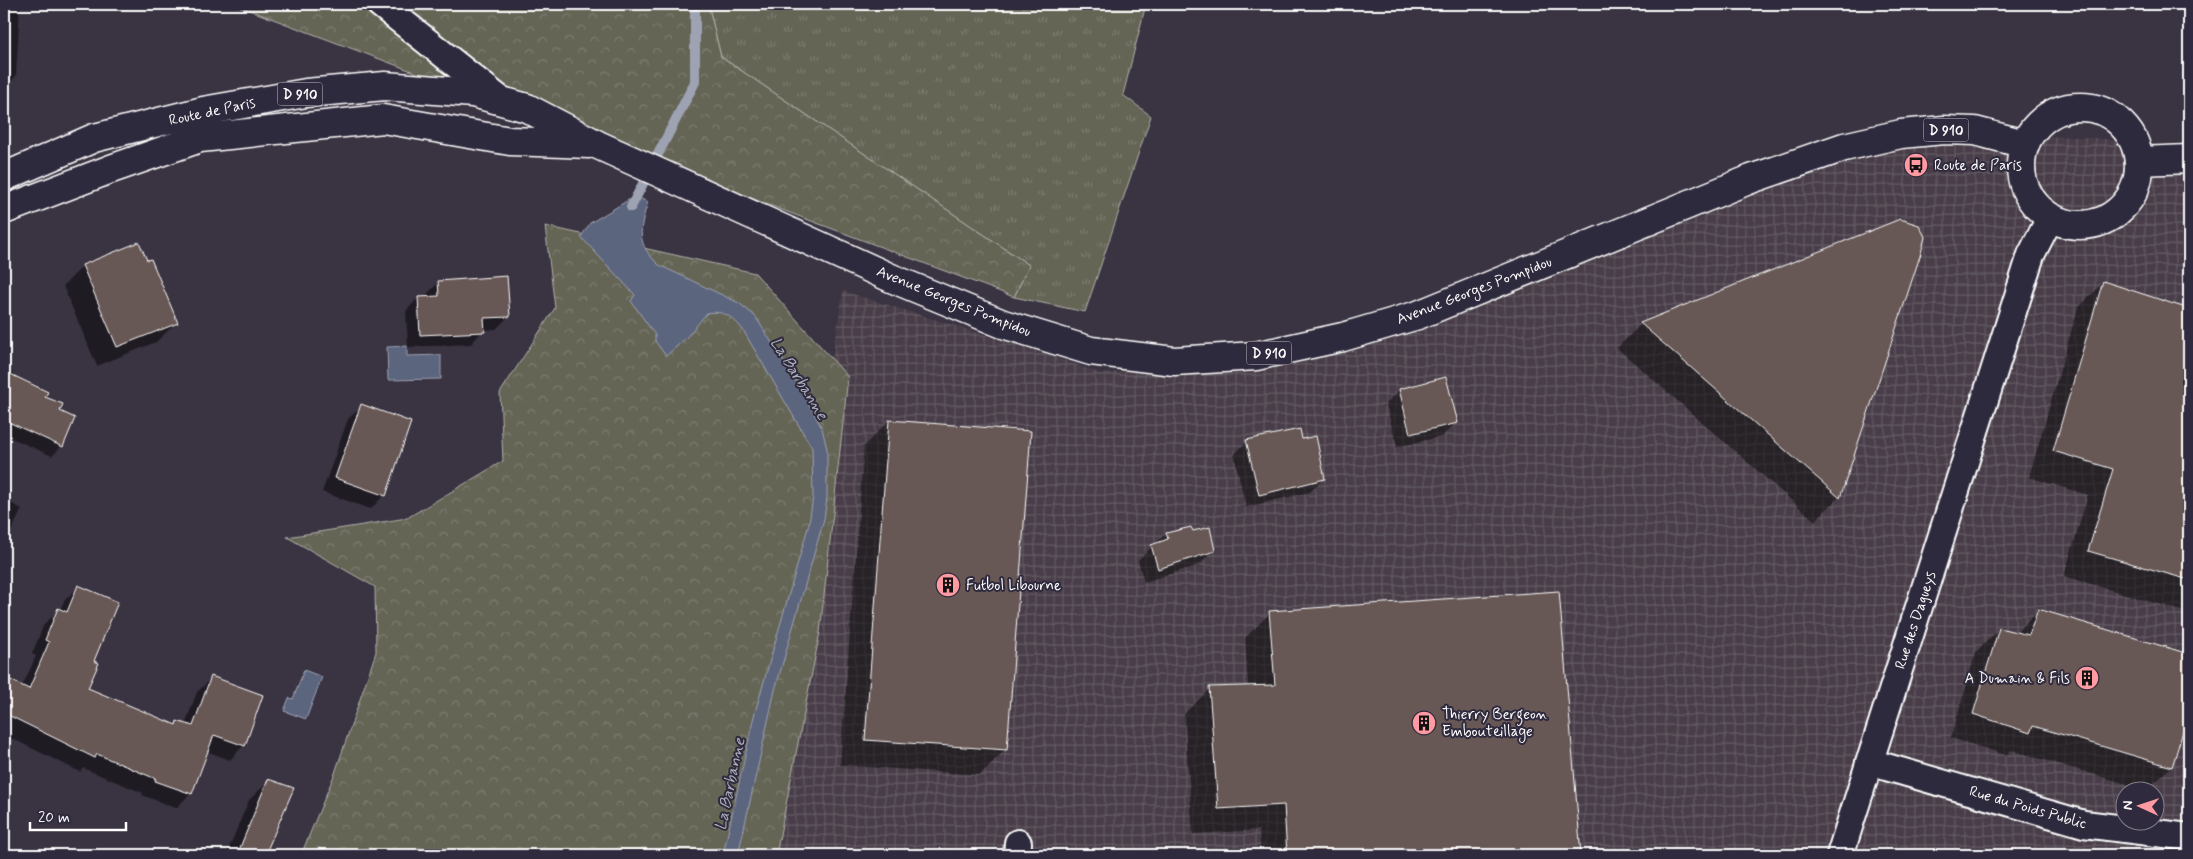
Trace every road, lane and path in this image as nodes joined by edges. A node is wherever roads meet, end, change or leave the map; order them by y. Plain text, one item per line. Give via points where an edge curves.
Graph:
1 (380, 4) edge
2 (502, 101) junction
3 (2025, 144) junction
4 (598, 145) junction
5 (629, 158) joint
6 (2189, 159) edge
7 (2139, 161) junction
8 (4, 177) edge
9 (4, 210) edge
10 (2050, 218) junction
11 (1869, 762) junction
12 (2189, 837) edge
13 (1840, 855) edge

1 - 2 street
2 - 4 main road, Route de Paris / D 910 via 527,108
2 - 8 main road, Route de Paris / D 910 via 473,93 385,86 306,93 203,112 94,138
3 - 5 main road, Avenue Georges Pompidou / D 910 via 1975,131 1944,130 1901,134 1844,147 1751,179 1418,315 1343,337 1256,356 1174,361 1091,351 1003,324 890,278
3 - 7 main road via 2036,127 2051,114 2089,107 2108,114 2123,126 2134,142
3 - 10 main road via 2021,160 2027,193
4 - 5 main road, Route de Paris / D 910
4 - 9 main road, Route de Paris / D 910 via 510,141 383,119 200,138
6 - 7 main road
7 - 10 main road via 2138,180 2131,197 2119,211 2103,221 2086,225 2067,224
10 - 11 street, Rue des Dagueys via 2032,255
11 - 12 street, Rue du Poids Public via 2084,824
11 - 13 street, Rue des Dagueys

